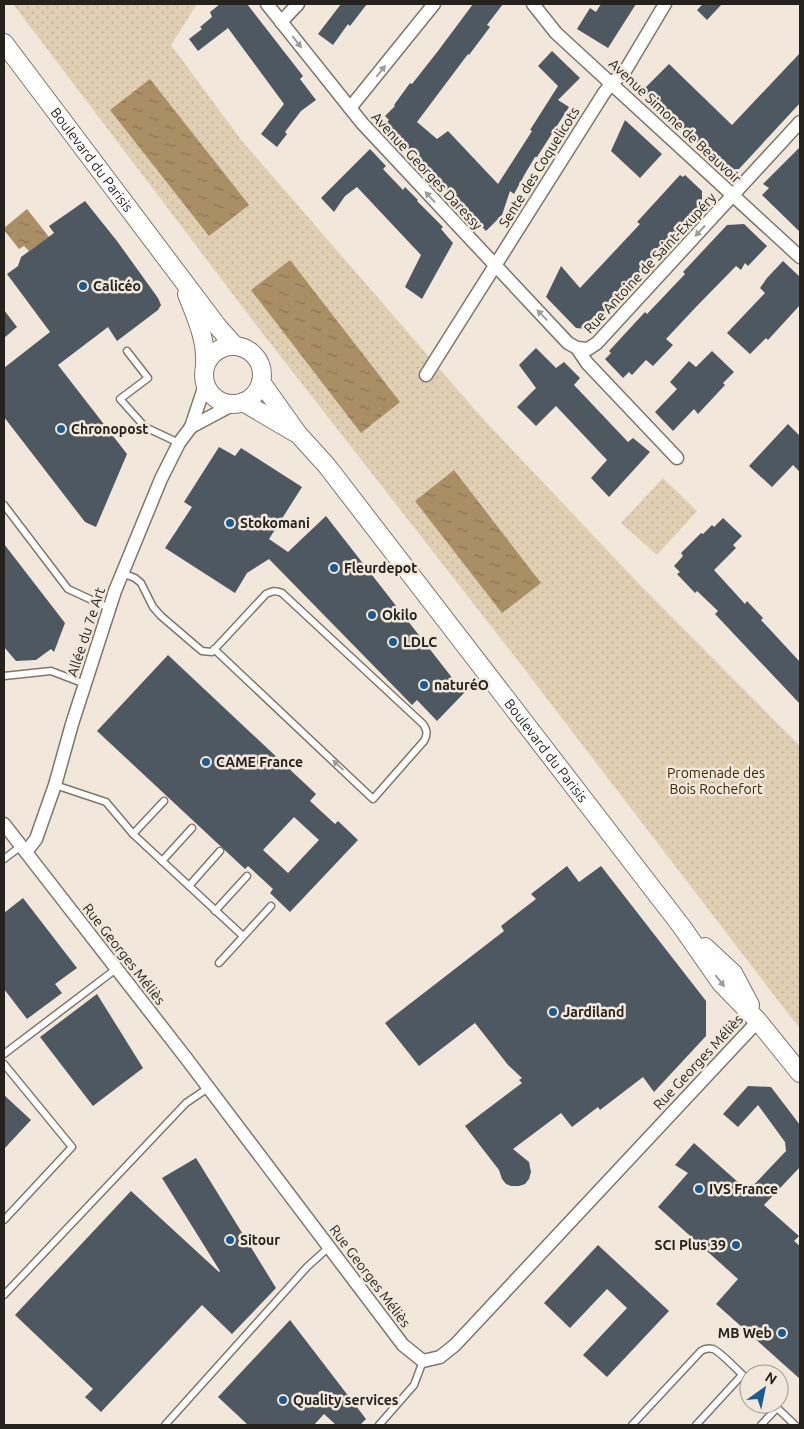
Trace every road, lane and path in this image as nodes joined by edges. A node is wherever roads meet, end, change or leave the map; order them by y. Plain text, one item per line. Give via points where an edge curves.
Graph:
1 (267, 4) edge
2 (298, 4) edge
3 (434, 4) edge
4 (533, 4) edge
5 (665, 4) edge
6 (281, 22) junction
7 (4, 43) edge
8 (612, 83) junction
9 (350, 108) junction
10 (800, 122) edge
11 (734, 196) junction
12 (800, 258) edge
13 (495, 265) junction
14 (181, 277) junction
15 (235, 346) junction
16 (577, 348) junction
17 (127, 351) dead end
18 (205, 366) junction
19 (426, 375) dead end
20 (261, 382) junction
21 (205, 385) junction
22 (239, 403) junction
23 (191, 426) junction
24 (298, 434) junction
25 (179, 444) junction
26 (677, 458) dead end
27 (4, 505) edge
28 (122, 573) junction
29 (109, 608) junction
30 (214, 649) junction
31 (4, 676) edge
32 (85, 684) junction
33 (55, 785) junction
34 (164, 801) dead end
35 (4, 824) edge
36 (192, 828) dead end
37 (133, 834) junction
38 (23, 848) junction
39 (220, 851) dead end
40 (4, 859) edge
41 (162, 861) junction
42 (247, 876) dead end
43 (188, 886) junction
44 (271, 906) dead end
45 (214, 911) junction
46 (243, 936) junction
47 (219, 963) dead end
48 (116, 969) junction
49 (758, 1021) junction
50 (4, 1054) edge
51 (4, 1064) edge
52 (800, 1073) edge
53 (208, 1088) junction
54 (4, 1220) edge
55 (329, 1248) junction
56 (4, 1295) edge
57 (422, 1361) junction
58 (739, 1372) edge
59 (739, 1378) edge
60 (769, 1414) edge
61 (783, 1414) edge
62 (165, 1425) edge
63 (379, 1425) edge
64 (632, 1425) edge
65 (696, 1425) edge
66 (761, 1425) edge
67 (795, 1425) edge

1 - 6 street, Avenue Georges Daressy
2 - 6 street
9 -> 3 street
4 - 8 street, Avenue Simone de Beauvoir via 556,33
5 - 8 street, Sente des Coquelicots via 626,71
6 -> 9 street, Avenue Georges Daressy
7 - 14 street, Boulevard du Parisis
8 - 11 street, Avenue Simone de Beauvoir
8 - 13 street, Sente des Coquelicots
13 -> 9 street, Avenue Georges Daressy
10 - 11 street, Rue Antoine de Saint-Exupéry
11 - 12 street, Avenue Simone de Beauvoir
11 -> 16 street, Rue Antoine de Saint-Exupéry via 597,343 588,349
16 -> 13 street, Avenue Georges Daressy via 568,343
13 - 19 street, Sente des Coquelicots
14 - 15 street, Boulevard du Parisis
14 - 18 street, Boulevard du Parisis via 203,338
15 - 18 street via 217,350
15 - 20 street via 253,354 259,362
16 - 26 street, Avenue Georges Daressy via 587,363
17 - 25 lane via 148,378 120,399 145,427
18 - 21 street
20 - 22 street via 251,397
20 - 24 street, Boulevard du Parisis
21 - 22 street via 217,399 225,403
21 - 23 street, Allée du 7e Art
22 - 23 street, Allée du 7e Art
22 - 24 street, Boulevard du Parisis
23 - 25 street, Allée du 7e Art
24 - 49 street, Boulevard du Parisis via 327,466 682,927 721,984
25 - 28 street, Allée du 7e Art via 161,478
27 - 29 lane via 68,589
28 - 29 street, Allée du 7e Art
28 - 30 lane via 141,583 153,606 196,646 207,652
29 - 32 street, Allée du 7e Art
30 -> 30 lane via 266,594 272,591 282,593 423,724 427,730 424,741 373,799
31 - 32 lane via 51,671
32 - 33 street, Allée du 7e Art
33 - 37 lane via 106,802
33 - 38 street, Allée du 7e Art via 36,839
34 - 37 lane
35 - 38 street, Rue Georges Méliès
36 - 41 lane
37 - 41 lane
38 - 40 lane
38 - 48 street, Rue Georges Méliès
39 - 43 lane
41 - 43 lane
42 - 45 lane
43 - 45 lane
44 - 46 lane
45 - 46 lane
46 - 47 lane
48 - 50 lane
48 - 53 street, Rue Georges Méliès
49 - 52 street, Boulevard du Parisis
49 - 57 street, Rue Georges Méliès via 455,1346 440,1357
51 - 54 lane via 72,1147
53 - 55 street, Rue Georges Méliès
53 - 56 lane via 186,1103
55 - 57 street, Rue Georges Méliès via 404,1346
55 - 62 lane via 307,1267
57 - 63 lane via 414,1385
58 - 64 lane via 713,1349 701,1351
59 - 65 lane
60 - 66 lane
61 - 67 lane

